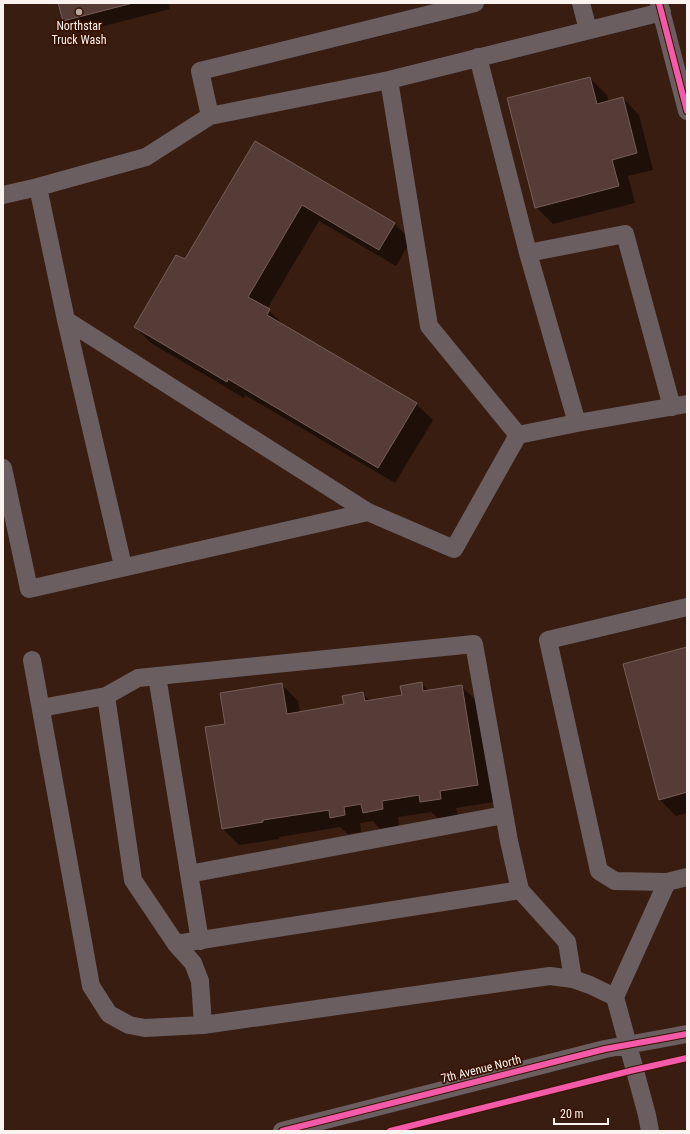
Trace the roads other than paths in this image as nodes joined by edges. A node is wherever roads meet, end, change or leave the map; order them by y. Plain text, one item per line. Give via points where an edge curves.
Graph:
1 (475, 3) edge
2 (581, 3) edge
3 (660, 7) edge
4 (588, 30) junction
5 (478, 57) junction
6 (389, 80) junction
7 (687, 111) edge
8 (210, 116) junction
9 (38, 187) junction
10 (3, 195) edge
11 (528, 253) junction
12 (66, 320) junction
13 (680, 405) edge
14 (577, 423) junction
15 (518, 435) junction
16 (3, 468) edge
17 (368, 512) junction
18 (123, 566) junction
19 (687, 607) edge
20 (32, 660) dead end
21 (158, 676) junction
22 (106, 696) junction
23 (41, 708) junction
24 (504, 815) junction
25 (189, 874) junction
26 (687, 877) edge
27 (667, 882) junction
28 (520, 890) junction
29 (200, 941) junction
30 (176, 944) junction
31 (573, 979) junction
32 (615, 997) junction
33 (203, 1025) junction
34 (687, 1034) edge
35 (627, 1045) junction
36 (282, 1131) edge
37 (650, 1131) edge

1 - 8 street via 200,71
2 - 4 street
3 - 4 street
3 - 7 street
4 - 5 street
5 - 6 street
5 - 11 street
6 - 8 street
6 - 15 street via 429,326
8 - 9 street via 146,157
9 - 10 street
9 - 12 street
11 - 13 street via 625,234
11 - 14 street
12 - 17 street
12 - 18 street
13 - 14 street
14 - 15 street
15 - 17 street via 454,549
16 - 18 street via 30,589
17 - 18 street
19 - 27 street via 548,640 599,871 615,881
20 - 23 street
21 - 22 street via 138,678
21 - 24 street via 474,644
21 - 25 street
22 - 23 street
22 - 30 street via 133,880
23 - 33 street via 91,986 109,1014 129,1025 145,1028
24 - 25 street
24 - 28 street
25 - 29 street
26 - 27 street
27 - 32 street
28 - 29 street
28 - 31 street via 567,942
29 - 30 street
30 - 33 street via 193,963 200,981
31 - 32 street via 590,984
31 - 33 street via 550,976
32 - 35 street
34 - 35 street, 7th Avenue North
35 - 36 street, 7th Avenue North
35 - 37 street

